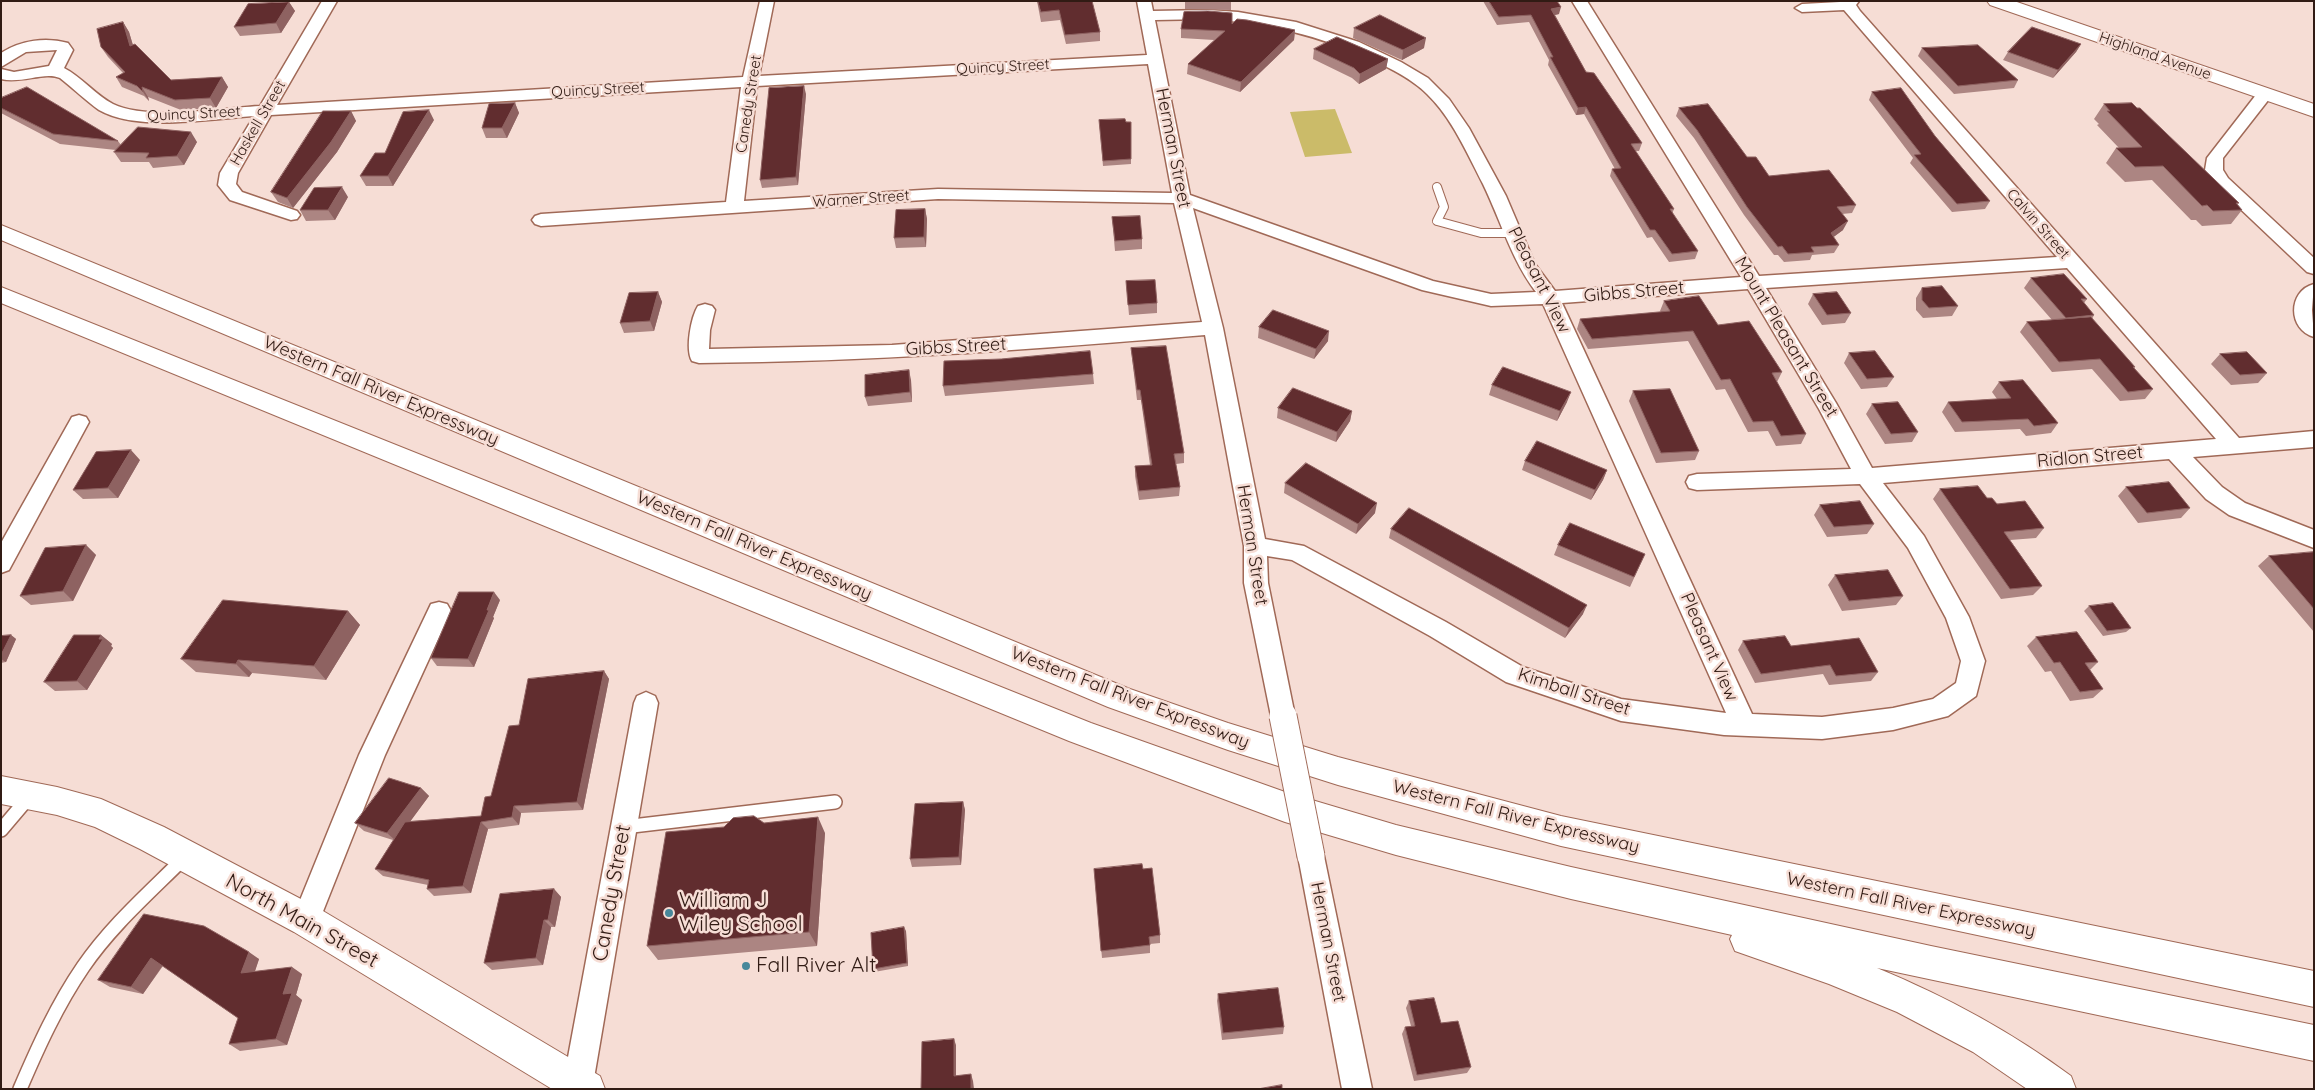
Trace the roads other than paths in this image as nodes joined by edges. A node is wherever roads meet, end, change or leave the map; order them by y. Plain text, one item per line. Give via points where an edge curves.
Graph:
1 (330, 1) edge
2 (767, 1) edge
3 (1579, 1) edge
4 (1996, 1) edge
5 (1850, 3) edge
6 (1145, 8) edge
7 (1802, 8) dead end
8 (1155, 59) junction
9 (1, 62) edge
10 (55, 70) junction
11 (1, 74) edge
12 (750, 81) junction
13 (2265, 94) junction
14 (267, 110) junction
15 (2314, 111) edge
16 (1436, 187) dead end
17 (1182, 198) junction
18 (734, 208) junction
19 (291, 215) dead end
20 (541, 220) dead end
21 (1, 232) edge
22 (1514, 234) junction
23 (2072, 262) junction
24 (2314, 268) edge
25 (1754, 282) junction
26 (2314, 290) edge
27 (1, 294) edge
28 (1550, 298) junction
29 (705, 310) dead end
30 (1213, 328) junction
31 (2314, 331) edge
32 (79, 422) dead end
33 (2314, 439) edge
34 (2233, 445) junction
35 (2174, 450) junction
36 (1866, 476) junction
37 (1697, 482) dead end
38 (2314, 539) edge
39 (1255, 546) junction
40 (1, 564) edge
41 (439, 612) dead end
42 (1969, 680) joint
43 (646, 703) dead end
44 (1744, 725) junction
45 (16, 793) edge
46 (835, 802) dead end
47 (624, 828) junction
48 (1, 830) edge
49 (186, 856) junction
50 (1571, 883) junction
51 (306, 920) junction
52 (2314, 989) edge
53 (2314, 1044) edge
54 (583, 1086) edge
55 (20, 1089) edge
56 (1357, 1089) edge
57 (2058, 1089) edge

1 - 14 street, Haskell Street
2 - 12 street, Canedy Street
3 - 25 street, Mount Pleasant Street
4 - 13 main road, Highland Avenue
5 - 7 street
5 - 23 street, Calvin Street via 1853,13
6 - 8 street, Herman Street
6 - 22 street, Pleasant View via 1280,21 1360,48 1398,67 1432,90 1448,108 1468,140
8 - 12 street, Quincy Street
8 - 17 street, Herman Street
9 - 10 street via 28,47 55,44 65,50
10 - 11 street via 14,76
10 - 14 street, Quincy Street via 105,106 123,114 152,118
12 - 14 street, Quincy Street
12 - 18 street, Canedy Street
13 - 15 main road, Highland Avenue
13 - 24 street via 2215,158 2214,170 2221,181
14 - 19 street, Haskell Street via 229,173 227,185 236,196
16 - 22 lane via 1444,207 1437,221 1480,233
17 - 18 street, Warner Street via 938,194
17 - 28 street, Gibbs Street via 1464,296 1491,300
17 - 30 street, Herman Street
18 - 20 street, Warner Street
21 - 52 main road, Western Fall River Expressway via 1102,691 1270,751 1394,788 1560,831
22 - 28 street, Pleasant View via 1527,265
23 - 25 street, Gibbs Street
23 - 34 street, Calvin Street
25 - 28 street, Gibbs Street
25 - 36 street, Mount Pleasant Street
26 - 31 street via 2304,300 2301,310
27 - 50 main road via 1129,750 1343,825
28 - 44 street, Pleasant View
29 - 30 street, Gibbs Street via 699,356 772,356 1045,342
30 - 39 street, Herman Street
32 - 40 street
33 - 34 street, Ridlon Street
34 - 35 street, Ridlon Street
35 - 36 street, Ridlon Street
35 - 38 street via 2214,493 2237,509
36 - 37 street, Ridlon Street
36 - 42 street, Mount Pleasant Street via 1916,542 1957,617 1973,661
39 - 44 street, Kimball Street via 1296,552 1516,675 1621,710
39 - 56 street, Herman Street, bridge via 1256,583
41 - 51 street via 372,755
42 - 44 street, Kimball Street via 1967,689 1940,708 1893,719 1822,728
43 - 47 street, Canedy Street
45 - 48 lane
45 - 49 main road, North Main Street via 101,814
46 - 47 lane
47 - 54 street, Canedy Street
49 - 51 main road, North Main Street
49 - 55 lane via 124,919 84,966 47,1028
50 - 53 main road
50 - 57 main road via 1873,982 1978,1034
51 - 54 main road, North Main Street

